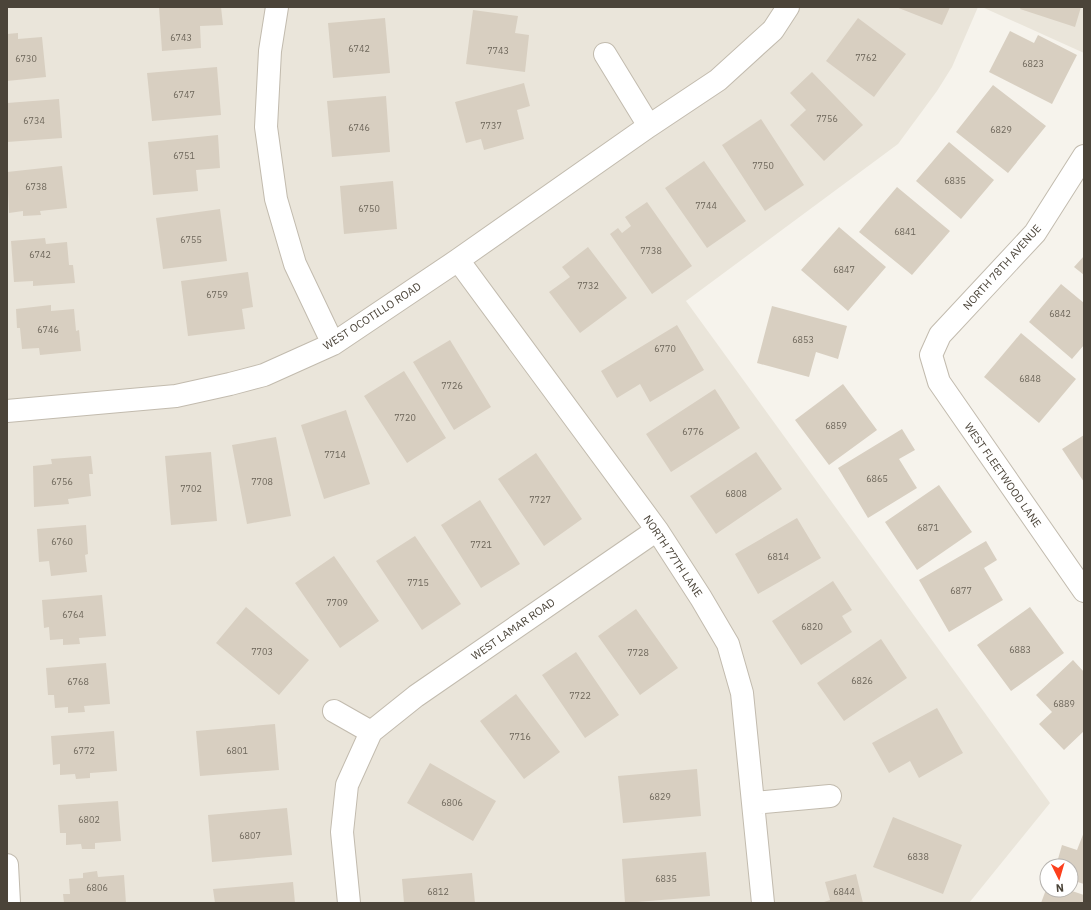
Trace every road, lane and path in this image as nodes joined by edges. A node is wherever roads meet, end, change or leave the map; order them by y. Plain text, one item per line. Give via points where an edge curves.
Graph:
1 (277, 7) edge
2 (788, 7) edge
3 (605, 54) dead end
4 (649, 126) junction
5 (1084, 156) edge
6 (458, 260) junction
7 (333, 344) junction
8 (931, 355) joint
9 (7, 411) edge
10 (657, 530) junction
11 (1084, 591) edge
12 (334, 711) dead end
13 (371, 732) junction
14 (830, 796) dead end
15 (754, 803) junction
16 (7, 865) edge
17 (9, 903) edge
18 (349, 903) edge
19 (763, 903) edge

1 - 7 street via 270,51 266,127 276,199 295,264
2 - 4 street, WEST OCOTILLO ROAD via 773,30 718,80
3 - 4 street
4 - 6 street, WEST OCOTILLO ROAD
5 - 8 street, NORTH 78TH AVENUE via 1035,233 940,335
6 - 7 street, WEST OCOTILLO ROAD
6 - 10 street, NORTH 77TH LANE
7 - 9 street, WEST OCOTILLO ROAD via 264,375 196,392
8 - 11 street, WEST FLEETWOOD LANE via 939,382
10 - 13 street, WEST LAMAR ROAD via 416,696
10 - 15 street, NORTH 77TH LANE via 728,644 742,693
12 - 13 street
13 - 18 street, WEST LAMAR ROAD via 348,785 342,832
14 - 15 street
15 - 19 street, NORTH 77TH LANE
16 - 17 street

